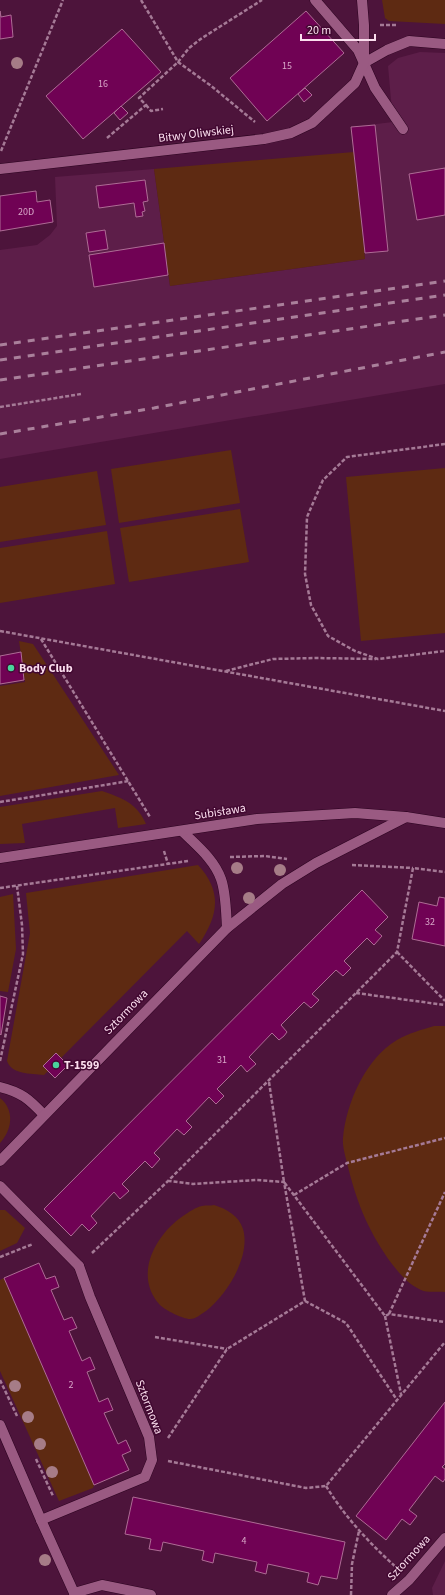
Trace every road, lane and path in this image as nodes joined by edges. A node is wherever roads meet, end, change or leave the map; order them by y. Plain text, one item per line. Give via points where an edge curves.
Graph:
1 (63, 0) edge
2 (141, 0) edge
3 (262, 0) edge
4 (315, 0) edge
5 (362, 0) edge
6 (445, 44) edge
7 (178, 62) junction
8 (364, 63) junction
9 (146, 105) junction
10 (163, 109) dead end
11 (256, 124) dead end
12 (403, 129) dead end
13 (104, 140) dead end
14 (0, 155) edge
15 (0, 169) edge
16 (81, 394) dead end
17 (0, 407) edge
18 (445, 444) edge
19 (0, 631) edge
20 (41, 638) junction
21 (445, 651) edge
22 (378, 659) junction
23 (225, 671) junction
24 (445, 711) edge
25 (129, 781) junction
26 (0, 802) edge
27 (406, 817) junction
28 (445, 823) edge
29 (182, 831) junction
30 (159, 834) junction
31 (0, 858) edge
32 (168, 864) dead end
33 (445, 872) edge
34 (18, 886) dead end
35 (227, 928) junction
36 (397, 952) junction
37 (355, 993) junction
38 (445, 1001) edge
39 (445, 1005) edge
40 (0, 1061) edge
41 (269, 1081) junction
42 (0, 1087) edge
43 (44, 1115) junction
44 (445, 1138) edge
45 (0, 1161) edge
46 (168, 1181) junction
47 (284, 1182) junction
48 (0, 1186) edge
49 (445, 1192) edge
50 (294, 1195) junction
51 (50, 1237) junction
52 (0, 1257) edge
53 (79, 1266) junction
54 (305, 1301) junction
55 (389, 1314) junction
56 (385, 1316) junction
57 (445, 1322) edge
58 (155, 1337) dead end
59 (445, 1342) edge
60 (228, 1349) junction
61 (402, 1394) junction
62 (397, 1400) junction
63 (0, 1425) edge
64 (152, 1460) junction
65 (326, 1486) junction
66 (41, 1520) junction
67 (360, 1530) junction
68 (445, 1538) edge
69 (409, 1580) junction
70 (75, 1594) edge
71 (151, 1595) edge
72 (351, 1595) edge
73 (392, 1595) edge

1 - 14 path
2 - 7 path
3 - 7 path via 202,38 189,48
4 - 8 street via 354,45
5 - 8 street
6 - 8 street via 409,41
7 - 9 path via 139,98
7 - 11 path
8 - 12 street via 375,88
8 - 15 street, Bitwy Oliwskiej via 349,89 312,123 292,133 264,139
9 - 10 path via 151,111
9 - 13 path
16 - 17 path
18 - 22 path via 347,457 323,480 308,517 306,574 311,605 328,636 355,651
19 - 20 path
20 - 23 path
20 - 25 path
21 - 22 path
22 - 23 path via 273,659
23 - 24 path
25 - 26 path
25 - 30 path
27 - 28 street, Subisława
27 - 29 street, Subisława via 355,813 257,819
27 - 35 street, Sztormowa via 310,866 282,884
29 - 30 street, Subisława
29 - 35 street via 209,858 221,879
30 - 31 street, Subisława
30 - 32 path
33 - 36 path via 413,868
34 - 40 path via 23,954
35 - 43 street, Sztormowa
36 - 37 path
36 - 38 path
37 - 39 path
37 - 41 path
41 - 46 path
41 - 47 path
42 - 43 street via 15,1091 29,1099
43 - 45 street, Sztormowa
44 - 50 path via 347,1163
46 - 47 path via 193,1184 257,1180
46 - 53 path
47 - 50 path
47 - 54 path
48 - 51 street
49 - 55 path
50 - 56 path
51 - 52 path
51 - 53 street
53 - 64 street, Sztormowa via 149,1437
54 - 60 path
54 - 62 path via 346,1323
55 - 56 path
55 - 57 path
56 - 61 path
58 - 60 path
59 - 61 path
60 - 64 path
61 - 62 path
62 - 65 path
63 - 66 street
64 - 65 path via 173,1461 306,1488
64 - 66 street via 145,1477
65 - 67 path via 339,1507
66 - 70 street
67 - 69 path via 382,1556
67 - 72 path via 352,1564
68 - 69 street, Sztormowa
69 - 73 street, Sztormowa
70 - 71 street via 102,1585

